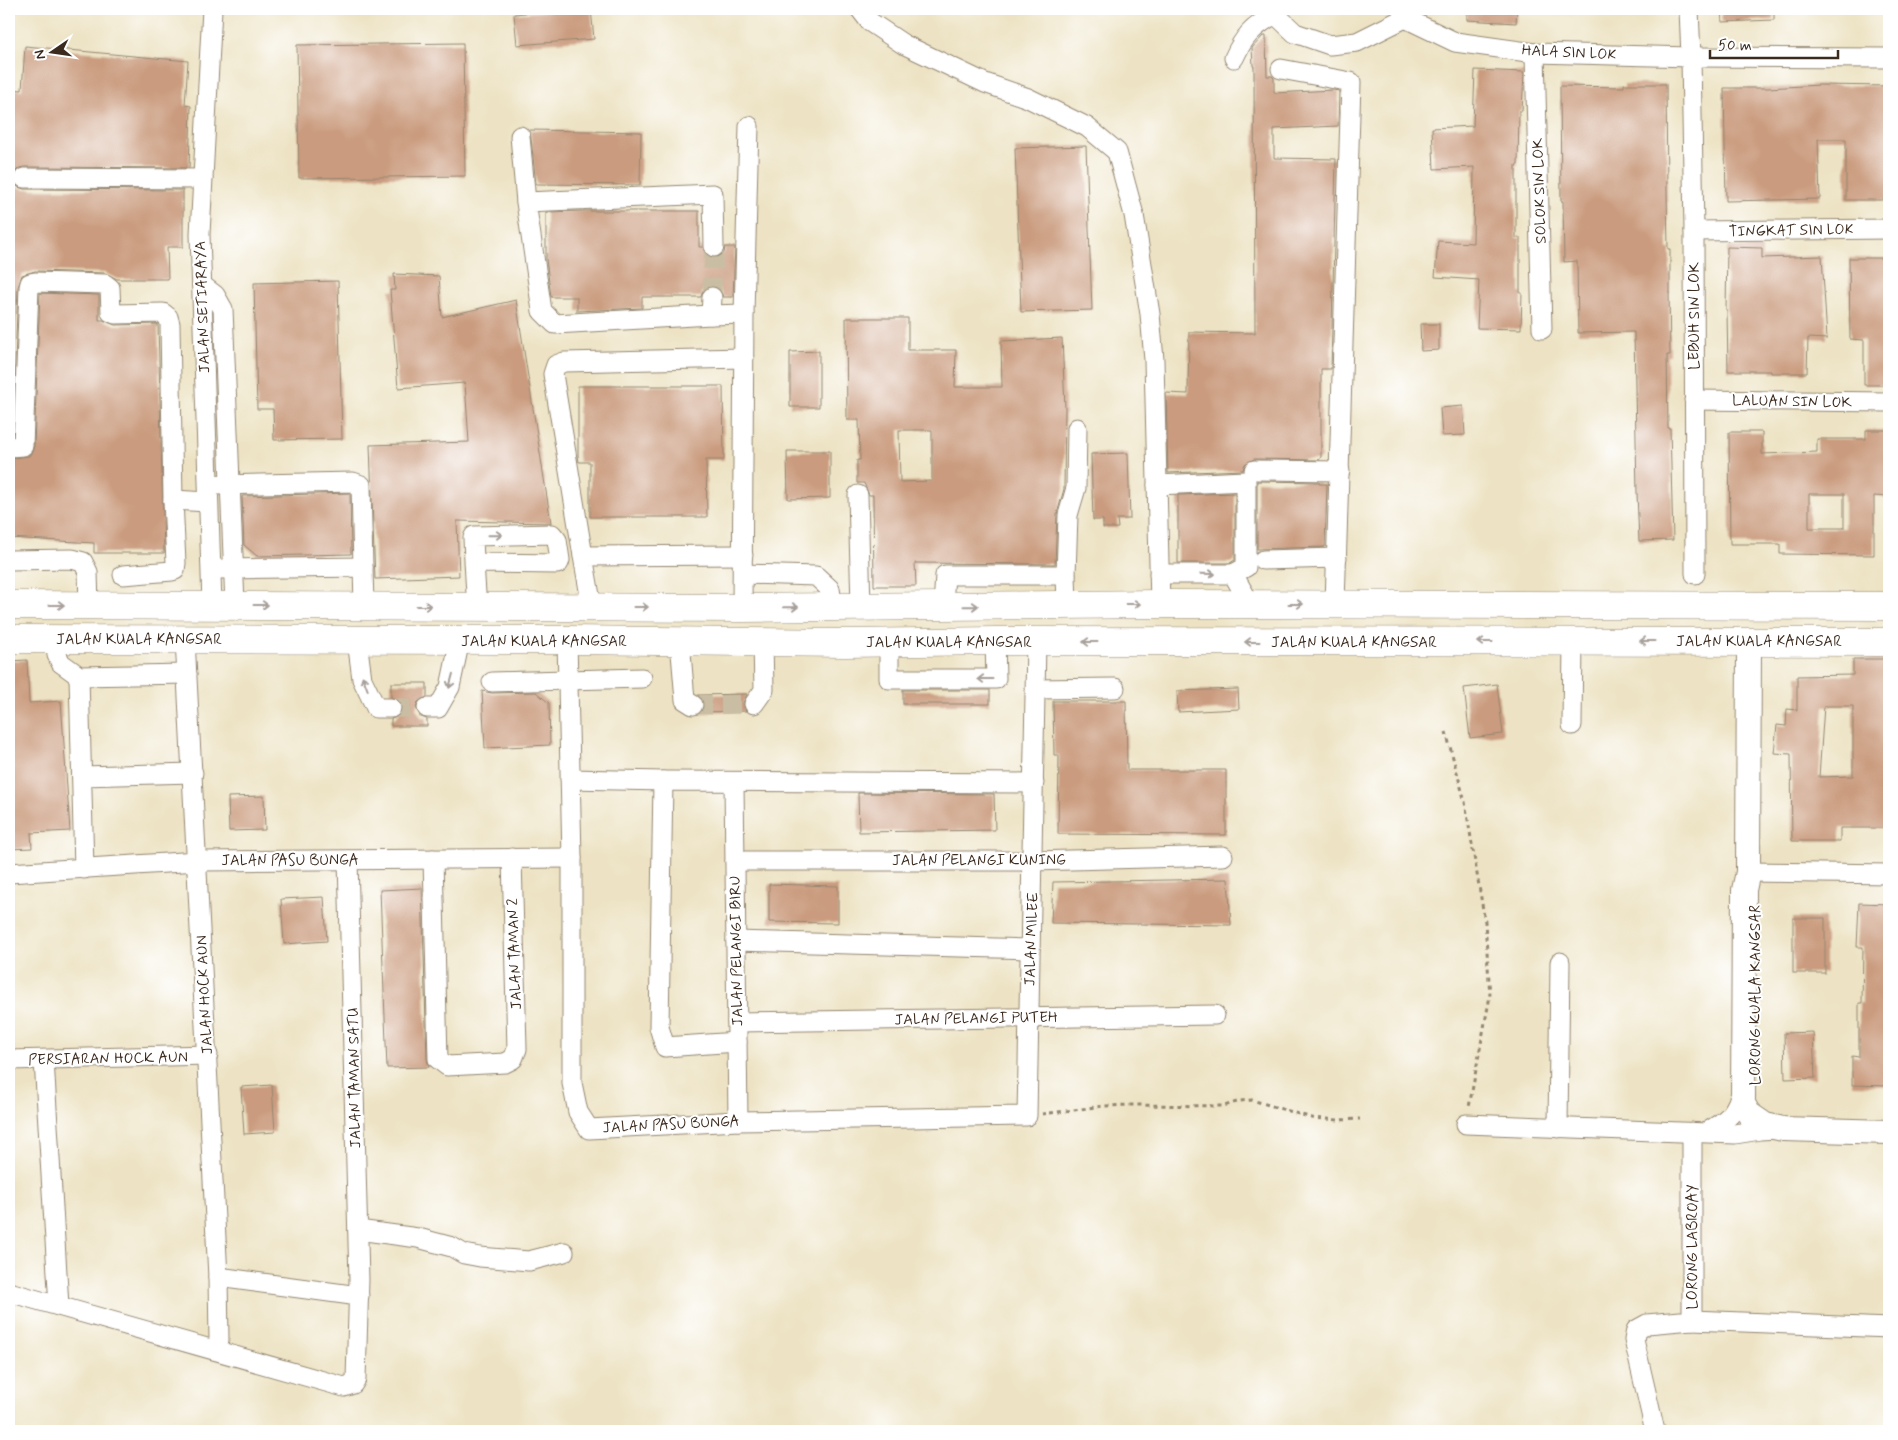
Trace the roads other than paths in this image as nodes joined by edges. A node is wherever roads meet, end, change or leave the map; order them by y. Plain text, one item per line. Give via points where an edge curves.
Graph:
1 (212, 9) edge
2 (860, 9) edge
3 (1689, 9) edge
4 (1275, 12) edge
5 (1535, 53) junction
6 (1691, 57) junction
7 (1234, 58) dead end
8 (1889, 58) edge
9 (1281, 70) dead end
10 (749, 126) dead end
11 (520, 136) dead end
12 (24, 178) dead end
13 (203, 180) junction
14 (526, 202) junction
15 (1889, 229) edge
16 (1694, 231) junction
17 (714, 247) tunnel mouth
18 (202, 285) junction
19 (744, 314) junction
20 (1542, 328) dead end
21 (744, 358) junction
22 (1694, 400) junction
23 (1889, 402) edge
24 (1077, 428) dead end
25 (9, 448) edge
26 (1254, 470) dead end
27 (1340, 471) junction
28 (230, 485) junction
29 (1157, 485) junction
30 (208, 493) junction
31 (858, 496) dead end
32 (173, 500) junction
33 (743, 555) junction
34 (583, 556) junction
35 (1337, 558) junction
36 (9, 560) edge
37 (1263, 560) dead end
38 (480, 563) dead end
39 (363, 567) junction
40 (212, 569) junction
41 (233, 569) junction
42 (743, 574) junction
43 (1159, 574) junction
44 (1233, 574) junction
45 (1696, 574) dead end
46 (123, 575) dead end
47 (1066, 575) junction
48 (1067, 604) junction
49 (1160, 604) junction
50 (1250, 604) junction
51 (1335, 604) junction
52 (9, 605) edge
53 (89, 605) junction
54 (223, 605) junction
55 (1618, 605) junction
56 (364, 606) junction
57 (483, 606) junction
58 (943, 606) junction
59 (1876, 606) edge
60 (592, 607) junction
61 (833, 607) junction
62 (861, 607) junction
63 (742, 608) junction
64 (9, 639) edge
65 (56, 639) junction
66 (185, 639) junction
67 (357, 640) junction
68 (460, 640) junction
69 (567, 640) junction
70 (995, 641) junction
71 (1573, 641) junction
72 (1749, 641) junction
73 (680, 642) junction
74 (763, 642) junction
75 (889, 642) junction
76 (1036, 642) junction
77 (1889, 642) edge
78 (187, 674) junction
79 (79, 676) junction
80 (642, 678) dead end
81 (568, 680) junction
82 (492, 682) dead end
83 (1115, 688) dead end
84 (1036, 690) junction
85 (754, 704) dead end
86 (693, 705) dead end
87 (391, 708) tunnel mouth
88 (427, 708) tunnel mouth
89 (1572, 725) dead end
90 (192, 773) junction
91 (82, 776) junction
92 (570, 779) junction
93 (663, 781) junction
94 (734, 782) junction
95 (1034, 783) junction
96 (1223, 856) dead end
97 (512, 858) junction
98 (572, 858) junction
99 (433, 859) junction
100 (348, 860) junction
101 (198, 861) junction
102 (735, 861) junction
103 (1033, 861) junction
104 (84, 868) junction
105 (9, 872) edge
106 (1748, 872) junction
107 (1889, 874) edge
108 (736, 941) junction
109 (1030, 949) junction
110 (1560, 962) dead end
111 (1215, 1015) dead end
112 (1029, 1017) junction
113 (737, 1022) junction
114 (737, 1042) junction
115 (208, 1055) junction
116 (9, 1060) edge
117 (44, 1060) junction
118 (1742, 1088) junction
119 (1027, 1116) joint
120 (738, 1120) junction
121 (1889, 1122) edge
122 (1466, 1124) road end
123 (1558, 1128) junction
124 (1783, 1129) junction
125 (1700, 1132) junction
126 (1889, 1132) edge
127 (358, 1230) junction
128 (564, 1252) dead end
129 (218, 1277) junction
130 (9, 1292) edge
131 (359, 1296) junction
132 (59, 1306) junction
133 (1692, 1320) junction
134 (1889, 1328) edge
135 (215, 1350) junction
136 (1655, 1431) edge

1 - 13 street, JALAN SETIARAYA
2 - 29 street via 870,22 903,44 1087,127 1117,152 1134,215 1150,314
3 - 6 street, LEBUH SIN LOK
4 - 5 street, HALA SIN LOK via 1295,33 1330,45 1357,42 1405,18 1455,42
4 - 7 street via 1257,24 1242,41
5 - 6 street, HALA SIN LOK
5 - 20 street, SOLOK SIN LOK
6 - 8 street, HALA SIN LOK
6 - 16 street, LEBUH SIN LOK
9 - 27 street via 1351,82
10 - 19 street
11 - 14 street
12 - 13 street
13 - 18 street, JALAN SETIARAYA
14 - 17 street via 713,194
14 - 19 street via 542,311 555,324 711,306
15 - 16 street, TINGKAT SIN LOK
16 - 22 street, LEBUH SIN LOK
18 - 28 street via 215,295 223,309
18 - 30 street, JALAN SETIARAYA
19 - 21 street
21 - 33 street
21 - 34 street via 564,362 556,365 553,374
22 - 23 street, LALUAN SIN LOK
22 - 45 street, LEBUH SIN LOK
24 - 47 street via 1076,488 1068,515
25 - 32 street via 23,446 30,284 105,284 110,288 110,306 114,314 163,313 168,317
26 - 27 street
27 - 35 street
28 - 30 street
28 - 39 street via 353,482 361,485
28 - 41 street
29 - 43 street
29 - 44 street via 1246,481 1246,566
30 - 32 street
30 - 40 street, JALAN SETIARAYA
31 - 62 street
32 - 46 street via 175,570
33 - 34 street
33 - 42 street
34 - 60 street
35 - 37 street
35 - 51 street
36 - 53 street via 72,559 83,562 88,572
38 - 57 street
39 - 41 street
39 - 56 street
40 - 41 street
40 - 54 street, JALAN SETIARAYA
41 - 54 street
42 - 61 street via 816,576 830,588
42 - 63 street
43 -> 44 street
43 - 49 street
44 - 50 street
47 - 48 street
47 - 58 street via 945,575
48 -> 49 highway
58 -> 48 highway
49 - 50 highway
50 -> 51 highway
51 - 55 highway
52 -> 53 highway
53 - 54 highway
54 -> 56 highway
55 - 59 highway
55 - 72 highway via 1629,612 1646,615 1729,620 1742,628
56 -> 57 highway
57 - 60 highway
58 - 62 highway
59 - 72 highway via 1831,616 1786,616 1770,620
60 -> 63 highway
61 - 62 highway
63 -> 61 highway
64 - 65 highway, JALAN KUALA KANGSAR
65 - 66 highway, JALAN KUALA KANGSAR
65 - 79 street via 61,663
66 - 67 highway, JALAN KUALA KANGSAR
66 - 78 street, JALAN HOCK AUN
67 - 68 highway, JALAN KUALA KANGSAR
87 -> 67 street via 376,708 362,679
68 - 69 highway, JALAN KUALA KANGSAR
68 -> 88 street via 450,687 438,708
69 - 73 highway, JALAN KUALA KANGSAR
69 - 81 street, JALAN PASU BUNGA
70 - 75 highway, JALAN KUALA KANGSAR
70 -> 75 street via 996,679 889,679
70 - 76 highway, JALAN KUALA KANGSAR
72 -> 71 highway, JALAN KUALA KANGSAR
71 -> 76 highway, JALAN KUALA KANGSAR
71 - 89 street
72 - 77 highway, JALAN KUALA KANGSAR
72 - 106 main road, LORONG KUALA KANGSAR
73 - 74 highway, JALAN KUALA KANGSAR
73 - 86 street via 685,700
74 - 75 highway, JALAN KUALA KANGSAR
74 - 85 street via 764,690
76 - 84 street, JALAN MILEE
78 - 79 street
78 - 90 street, JALAN HOCK AUN
79 - 91 street
80 - 81 street
81 - 82 street
81 - 92 street, JALAN PASU BUNGA
83 - 84 street
84 - 95 street, JALAN MILEE
90 - 91 street
90 - 101 street, JALAN HOCK AUN
91 - 104 street
92 - 93 street
92 - 98 street, JALAN PASU BUNGA
93 - 94 street
93 - 114 street via 660,1036 665,1047
94 - 95 street
94 - 102 street, JALAN PELANGI BIRU
95 - 103 street, JALAN MILEE
96 - 103 street, JALAN PELANGI KUNING
97 - 98 street, JALAN PASU BUNGA
97 - 99 street, JALAN PASU BUNGA
97 - 99 street, JALAN TAMAN 2 via 517,1049 513,1059 505,1063 447,1066 438,1059
98 - 120 street, JALAN PASU BUNGA via 572,1083 578,1112 589,1129
99 - 100 street, JALAN PASU BUNGA
100 - 101 street, JALAN PASU BUNGA
100 - 127 street, JALAN TAMAN SATU
101 - 104 street, JALAN PASU BUNGA
101 - 115 street, JALAN HOCK AUN
102 - 103 street, JALAN PELANGI KUNING
102 - 108 street, JALAN PELANGI BIRU
103 - 109 street, JALAN MILEE
104 - 105 street, JALAN PASU BUNGA
106 - 107 street
106 - 118 main road, LORONG KUALA KANGSAR via 1744,890
106 - 121 main road, LORONG KUALA KANGSAR via 1756,889 1753,1080 1756,1100 1769,1114 1783,1118
108 - 109 street
108 - 113 street, JALAN PELANGI BIRU
109 - 112 street, JALAN MILEE
110 - 123 street
111 - 112 street, JALAN PELANGI PUTEH
112 - 113 street, JALAN PELANGI PUTEH
112 - 119 street, JALAN MILEE
113 - 114 street, JALAN PELANGI BIRU
114 - 120 street, JALAN PELANGI BIRU
115 - 117 street, PERSIARAN HOCK AUN
115 - 129 street, JALAN HOCK AUN
116 - 117 street, PERSIARAN HOCK AUN
117 - 132 street
118 - 124 main road, LORONG KUALA KANGSAR via 1743,1104 1749,1114 1765,1125
118 - 125 street via 1738,1105 1727,1120
119 - 120 street, JALAN PASU BUNGA
122 - 123 street
123 - 125 street
124 - 125 street via 1735,1134
124 - 126 main road
125 - 133 street, LORONG LABROAY
127 - 128 street via 418,1238 480,1257 529,1261
127 - 131 street, JALAN TAMAN SATU
129 - 131 street
129 - 135 street, JALAN HOCK AUN via 219,1340
130 - 132 street
131 - 135 street, JALAN TAMAN SATU via 354,1384 344,1387
132 - 135 street
133 - 134 street
133 - 136 street, LORONG LABROAY via 1646,1324 1636,1330 1634,1340

